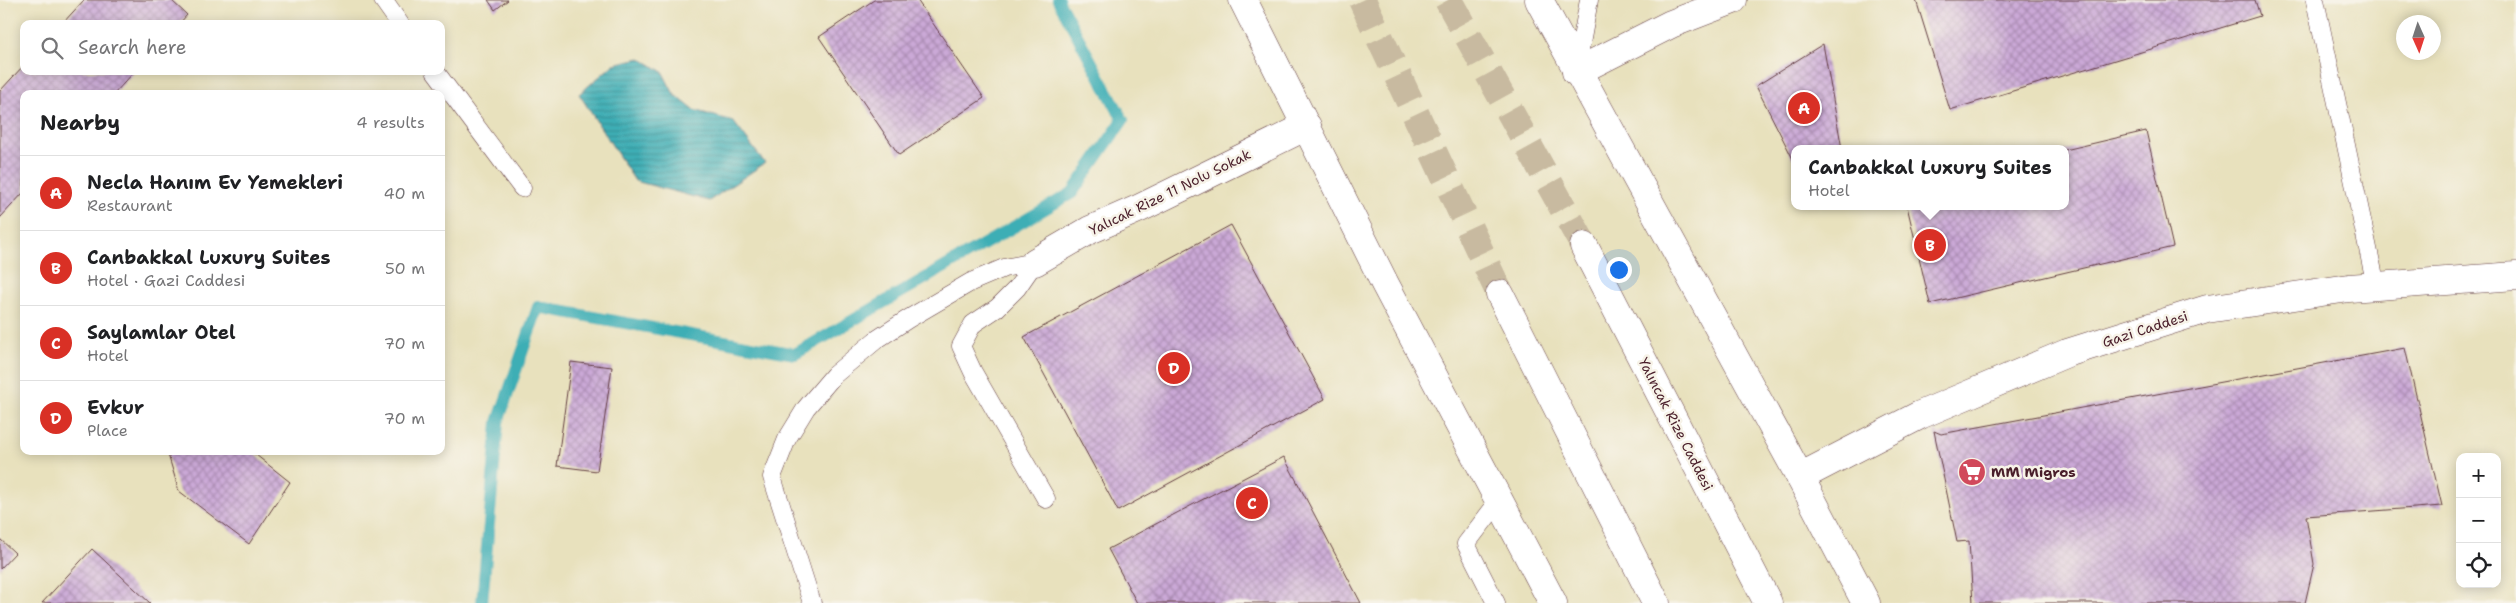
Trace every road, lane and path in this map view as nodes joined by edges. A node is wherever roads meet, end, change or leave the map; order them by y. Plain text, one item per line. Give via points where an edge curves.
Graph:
1 (383, 0) edge
2 (1243, 0) edge
3 (1538, 0) edge
4 (1589, 0) edge
5 (1733, 0) edge
6 (2314, 0) edge
7 (397, 20) edge
8 (1576, 72) junction
9 (438, 75) edge
10 (1307, 126) junction
11 (522, 188) dead end
12 (1584, 246) tunnel mouth
13 (1035, 262) junction
14 (2516, 276) edge
15 (2376, 286) junction
16 (1500, 294) tunnel mouth
17 (1800, 477) junction
18 (1046, 499) dead end
19 (1498, 502) junction
20 (812, 603) edge
21 (1496, 603) edge
22 (1553, 603) edge
23 (1656, 603) edge
24 (1768, 603) edge
25 (1866, 603) edge

1 - 7 lane
2 - 10 main road
3 - 8 main road
4 - 8 lane
5 - 8 main road via 1671,24
6 - 15 lane
8 - 17 main road
9 - 11 lane
10 - 13 main road, Yalıcak Rize 11 Nolu Sokak via 1090,230
10 - 19 main road
12 - 24 main road, Yalıncak Rize Caddesi
13 - 18 lane via 1018,288 973,324 961,346
13 - 20 lane via 1004,268 971,282 908,319 876,340 834,376 806,408 787,439 772,477
14 - 15 main road, Gazi Caddesi
15 - 17 main road, Gazi Caddesi via 2207,309 2067,353 1920,415
16 - 23 main road
17 - 25 main road
19 - 21 lane via 1466,544
19 - 22 main road

